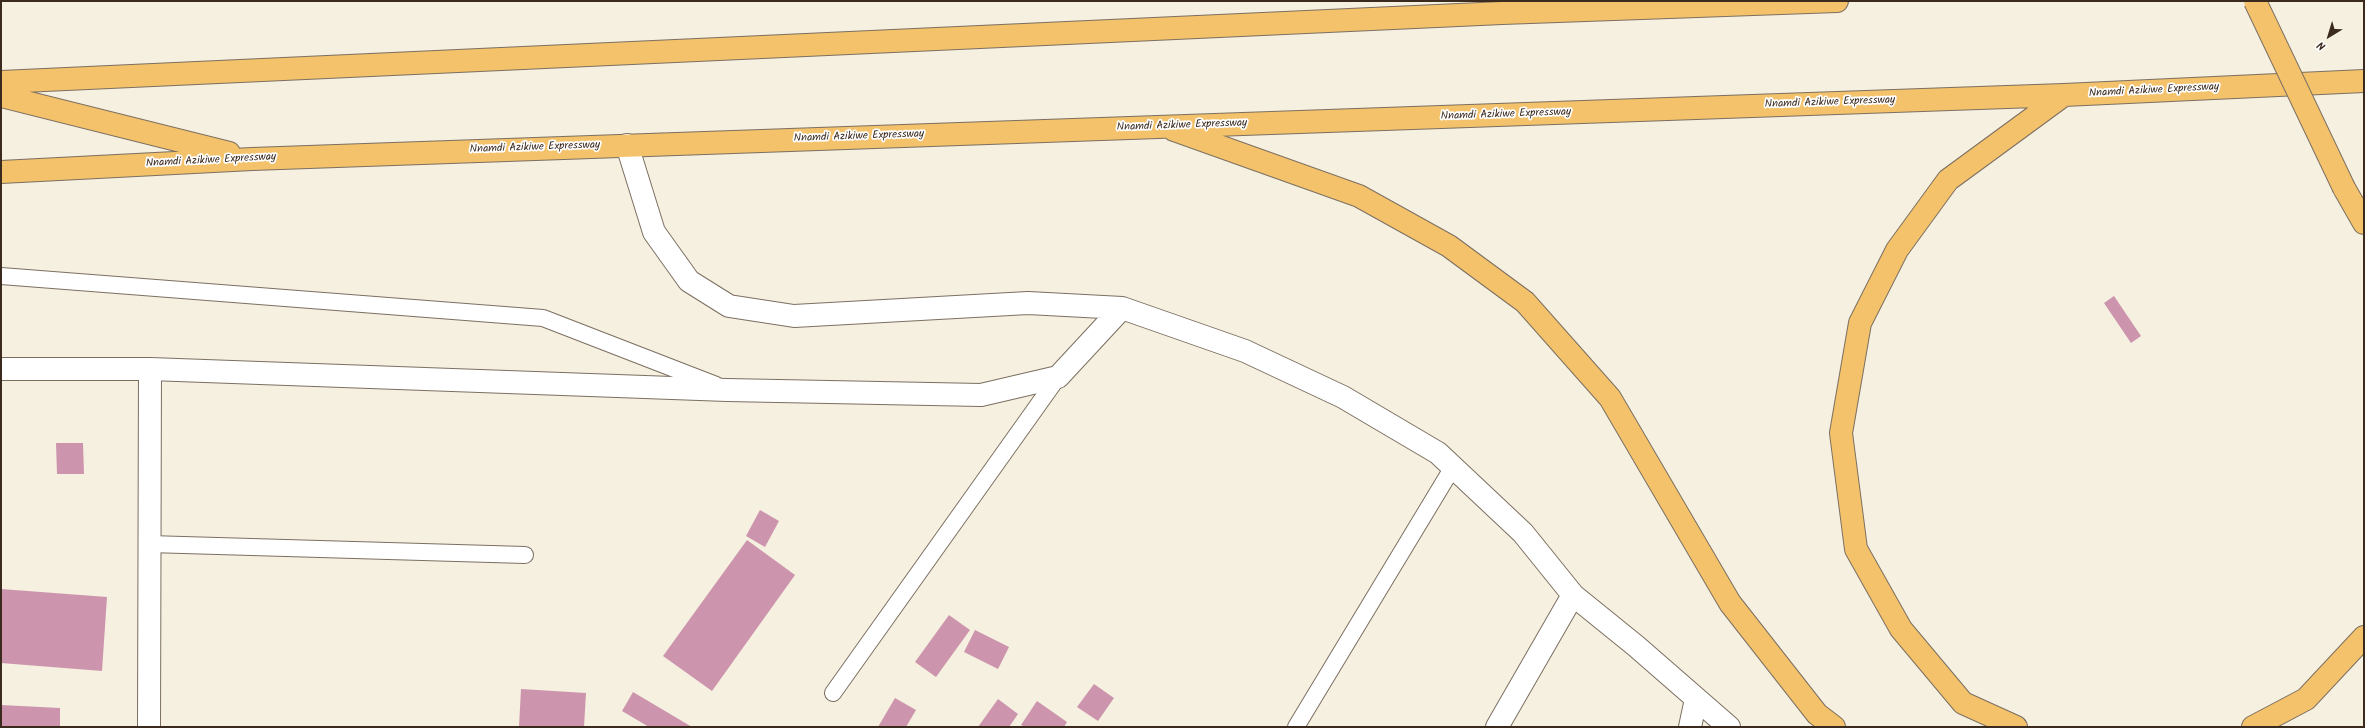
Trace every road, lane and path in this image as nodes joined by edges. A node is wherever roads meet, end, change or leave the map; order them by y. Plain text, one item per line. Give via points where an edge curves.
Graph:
1 (1837, 1) edge
2 (2255, 1) edge
3 (2364, 81) edge
4 (1, 82) edge
5 (2064, 95) junction
6 (1, 96) edge
7 (1164, 127) junction
8 (627, 145) junction
9 (252, 158) junction
10 (1, 172) edge
11 (2364, 223) edge
12 (1, 276) edge
13 (1122, 308) junction
14 (1, 369) edge
15 (150, 369) junction
16 (1058, 377) junction
17 (727, 390) junction
18 (1453, 467) junction
19 (149, 544) junction
20 (526, 555) dead end
21 (1573, 595) junction
22 (2364, 637) edge
23 (833, 693) dead end
24 (1696, 699) junction
25 (149, 727) edge
26 (1296, 727) edge
27 (1497, 727) edge
28 (1690, 727) edge
29 (1729, 727) edge
30 (1834, 727) edge
31 (2016, 727) edge
32 (2253, 727) edge

1 - 4 highway via 1494,14
2 - 11 highway, bridge via 2344,188
3 - 5 highway, Nnamdi Azikiwe Expressway
5 - 7 highway, Nnamdi Azikiwe Expressway
5 - 31 highway via 1948,180 1897,250 1860,323 1841,433 1856,549 1901,629 1963,703
6 - 9 highway
7 - 8 highway, Nnamdi Azikiwe Expressway
7 - 30 highway via 1358,196 1449,246 1525,302 1610,398 1730,604 1818,714
8 - 9 highway, Nnamdi Azikiwe Expressway
8 - 13 street via 654,232 689,281 729,306 794,316 1028,303
9 - 10 highway, Nnamdi Azikiwe Expressway
12 - 17 lane via 543,318
13 - 16 street
13 - 18 street via 1252,354 1343,398 1438,453
14 - 15 street
15 - 17 street
15 - 19 street
16 - 17 street via 981,394
16 - 23 lane
18 - 21 street via 1523,533
18 - 26 lane
19 - 20 lane
19 - 25 street
21 - 24 street
21 - 27 street
22 - 32 highway via 2306,699
24 - 28 street
24 - 29 street

